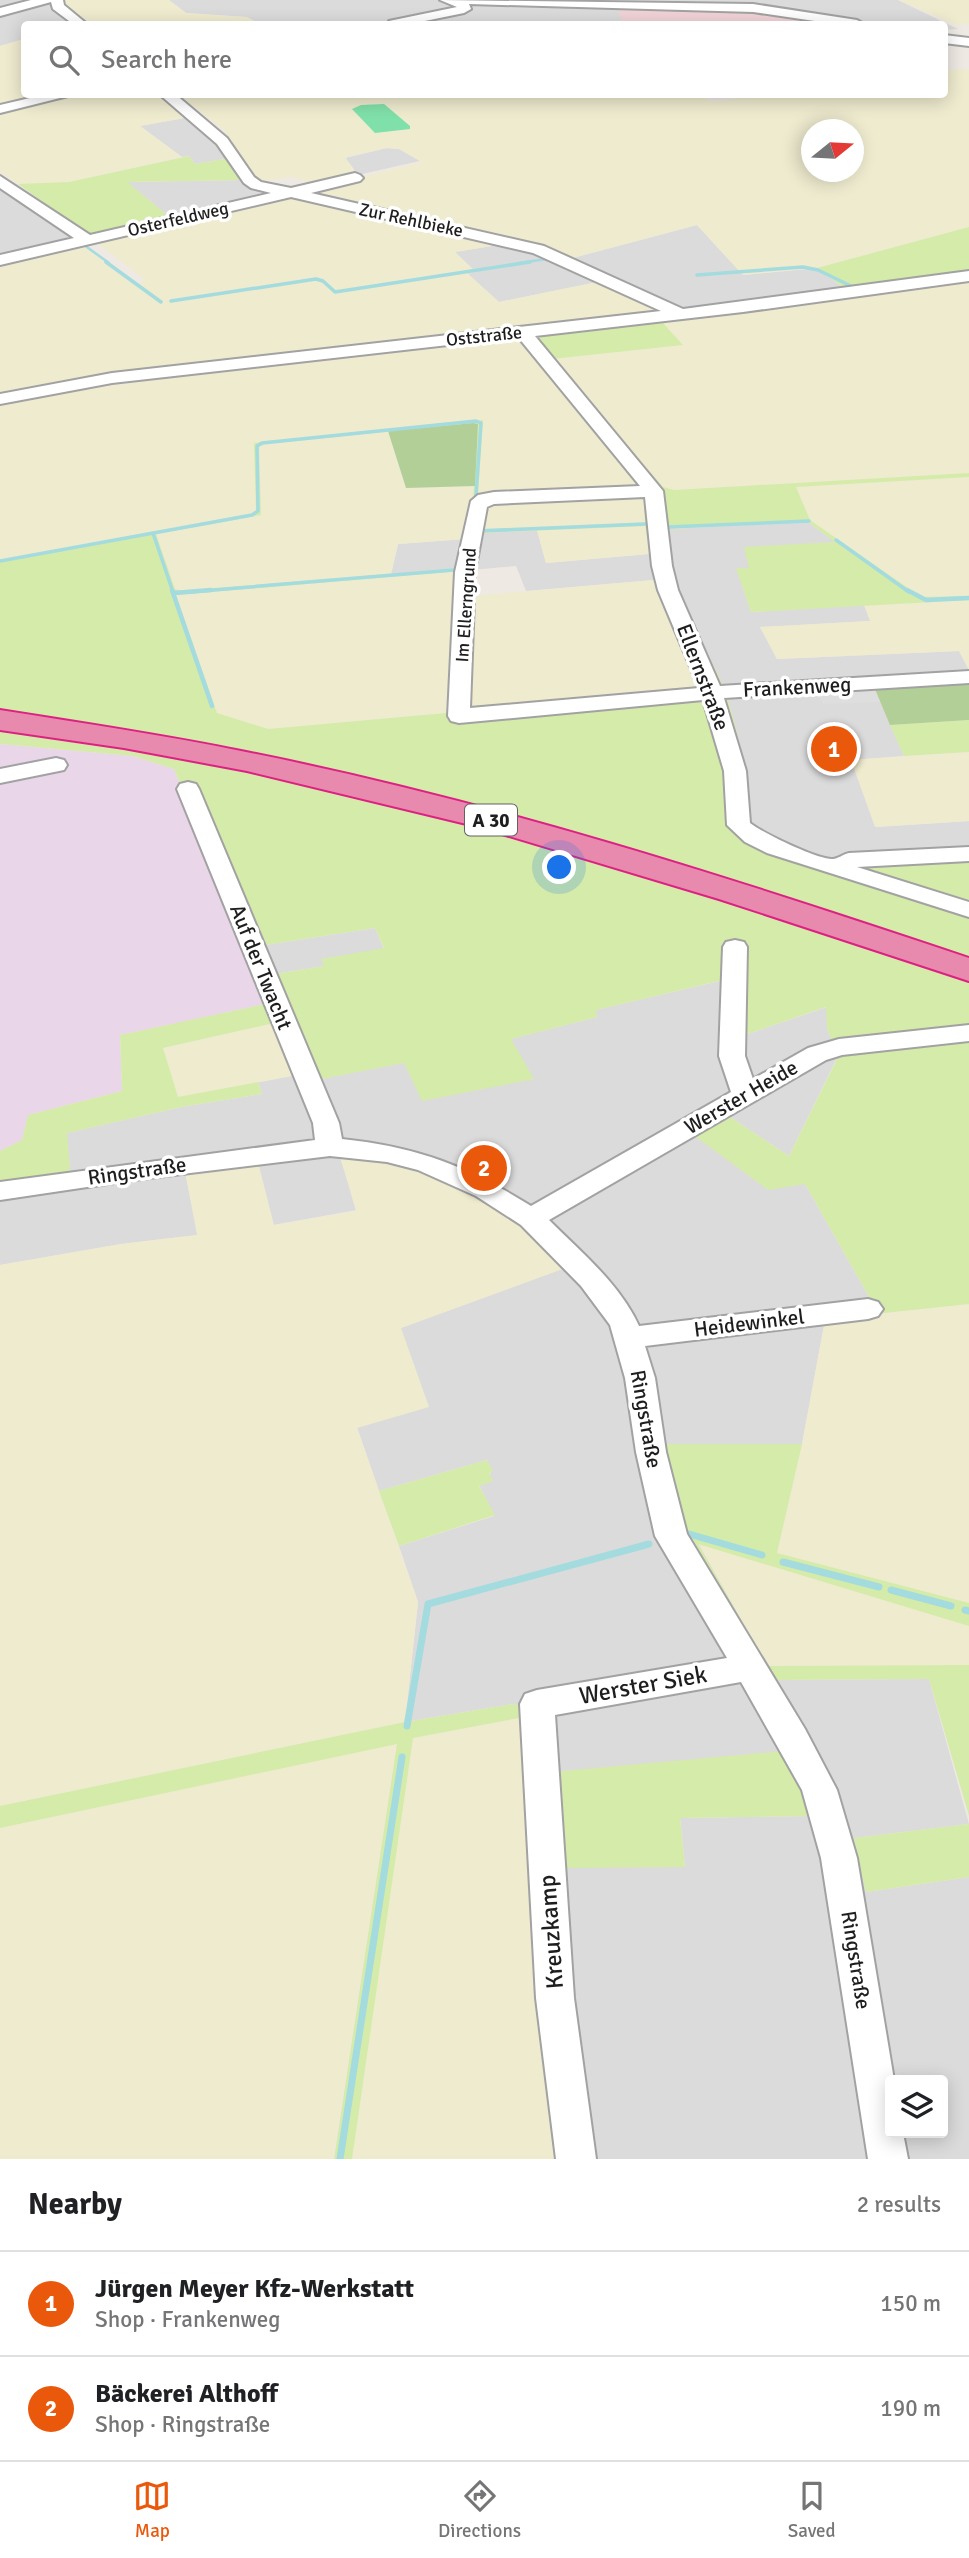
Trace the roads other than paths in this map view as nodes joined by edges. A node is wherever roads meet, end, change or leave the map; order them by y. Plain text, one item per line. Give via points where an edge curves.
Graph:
1 (446, 0) edge
2 (462, 1) edge
3 (54, 2) edge
4 (563, 2) edge
5 (750, 4) edge
6 (0, 12) edge
7 (76, 21) edge
8 (408, 21) edge
9 (841, 21) edge
10 (51, 98) edge
11 (171, 98) edge
12 (0, 109) edge
13 (355, 178) dead end
14 (0, 181) edge
15 (289, 194) junction
16 (87, 240) junction
17 (0, 260) edge
18 (969, 276) edge
19 (682, 314) junction
20 (523, 332) junction
21 (0, 399) edge
22 (654, 491) junction
23 (969, 677) edge
24 (712, 693) junction
25 (0, 704) edge
26 (459, 716) joint
27 (0, 720) edge
28 (56, 765) dead end
29 (0, 776) edge
30 (188, 789) dead end
31 (969, 853) edge
32 (837, 867) junction
33 (969, 910) edge
34 (735, 947) dead end
35 (969, 949) edge
36 (969, 970) edge
37 (968, 1036) edge
38 (745, 1094) junction
39 (330, 1147) junction
40 (0, 1191) edge
41 (531, 1217) junction
42 (868, 1309) dead end
43 (630, 1338) junction
44 (750, 1667) junction
45 (537, 1703) joint
46 (576, 2159) edge
47 (888, 2159) edge

1 - 2 street
2 - 4 street
2 - 8 street via 464,9
3 - 6 street
3 - 7 street
4 - 5 street
5 - 9 street
10 - 12 street
11 - 15 street, Zur Rehlbieke via 222,141 249,180
13 - 15 street, Osterfeldweg
14 - 16 street
15 - 16 street, Osterfeldweg
15 - 19 street, Zur Rehlbieke via 538,249
16 - 17 street, Osterfeldweg
18 - 19 street, Oststraße
19 - 20 street, Oststraße
20 - 21 street, Oststraße via 124,376
20 - 22 street
22 - 24 street, Ellernstraße via 668,590
22 - 26 street, Im Ellerngrund via 494,498 478,505 465,572
23 - 24 street, Frankenweg
24 - 26 street, Frankenweg
24 - 32 street, Ellernstraße via 735,771 739,825 775,848
25 - 35 highway, A 30 via 255,746 385,774 597,830
27 - 36 highway, A 30 via 153,744 376,790 657,866
28 - 29 street
30 - 39 street, Auf der Twacht via 326,1123
31 - 32 street via 849,860
32 - 33 street, Ellernstraße
34 - 38 street via 732,1056
37 - 38 street, Werster Heide via 839,1047 817,1054
38 - 41 street, Werster Heide
39 - 40 street, Ringstraße
39 - 41 street, Ringstraße via 427,1163 486,1189
41 - 43 street, Ringstraße via 610,1302
42 - 43 street, Heidewinkel
43 - 44 street, Ringstraße via 650,1452 671,1536
44 - 45 street, Werster Siek
44 - 47 street, Ringstraße via 793,1739 831,1821
45 - 46 street, Kreuzkamp via 555,1998

